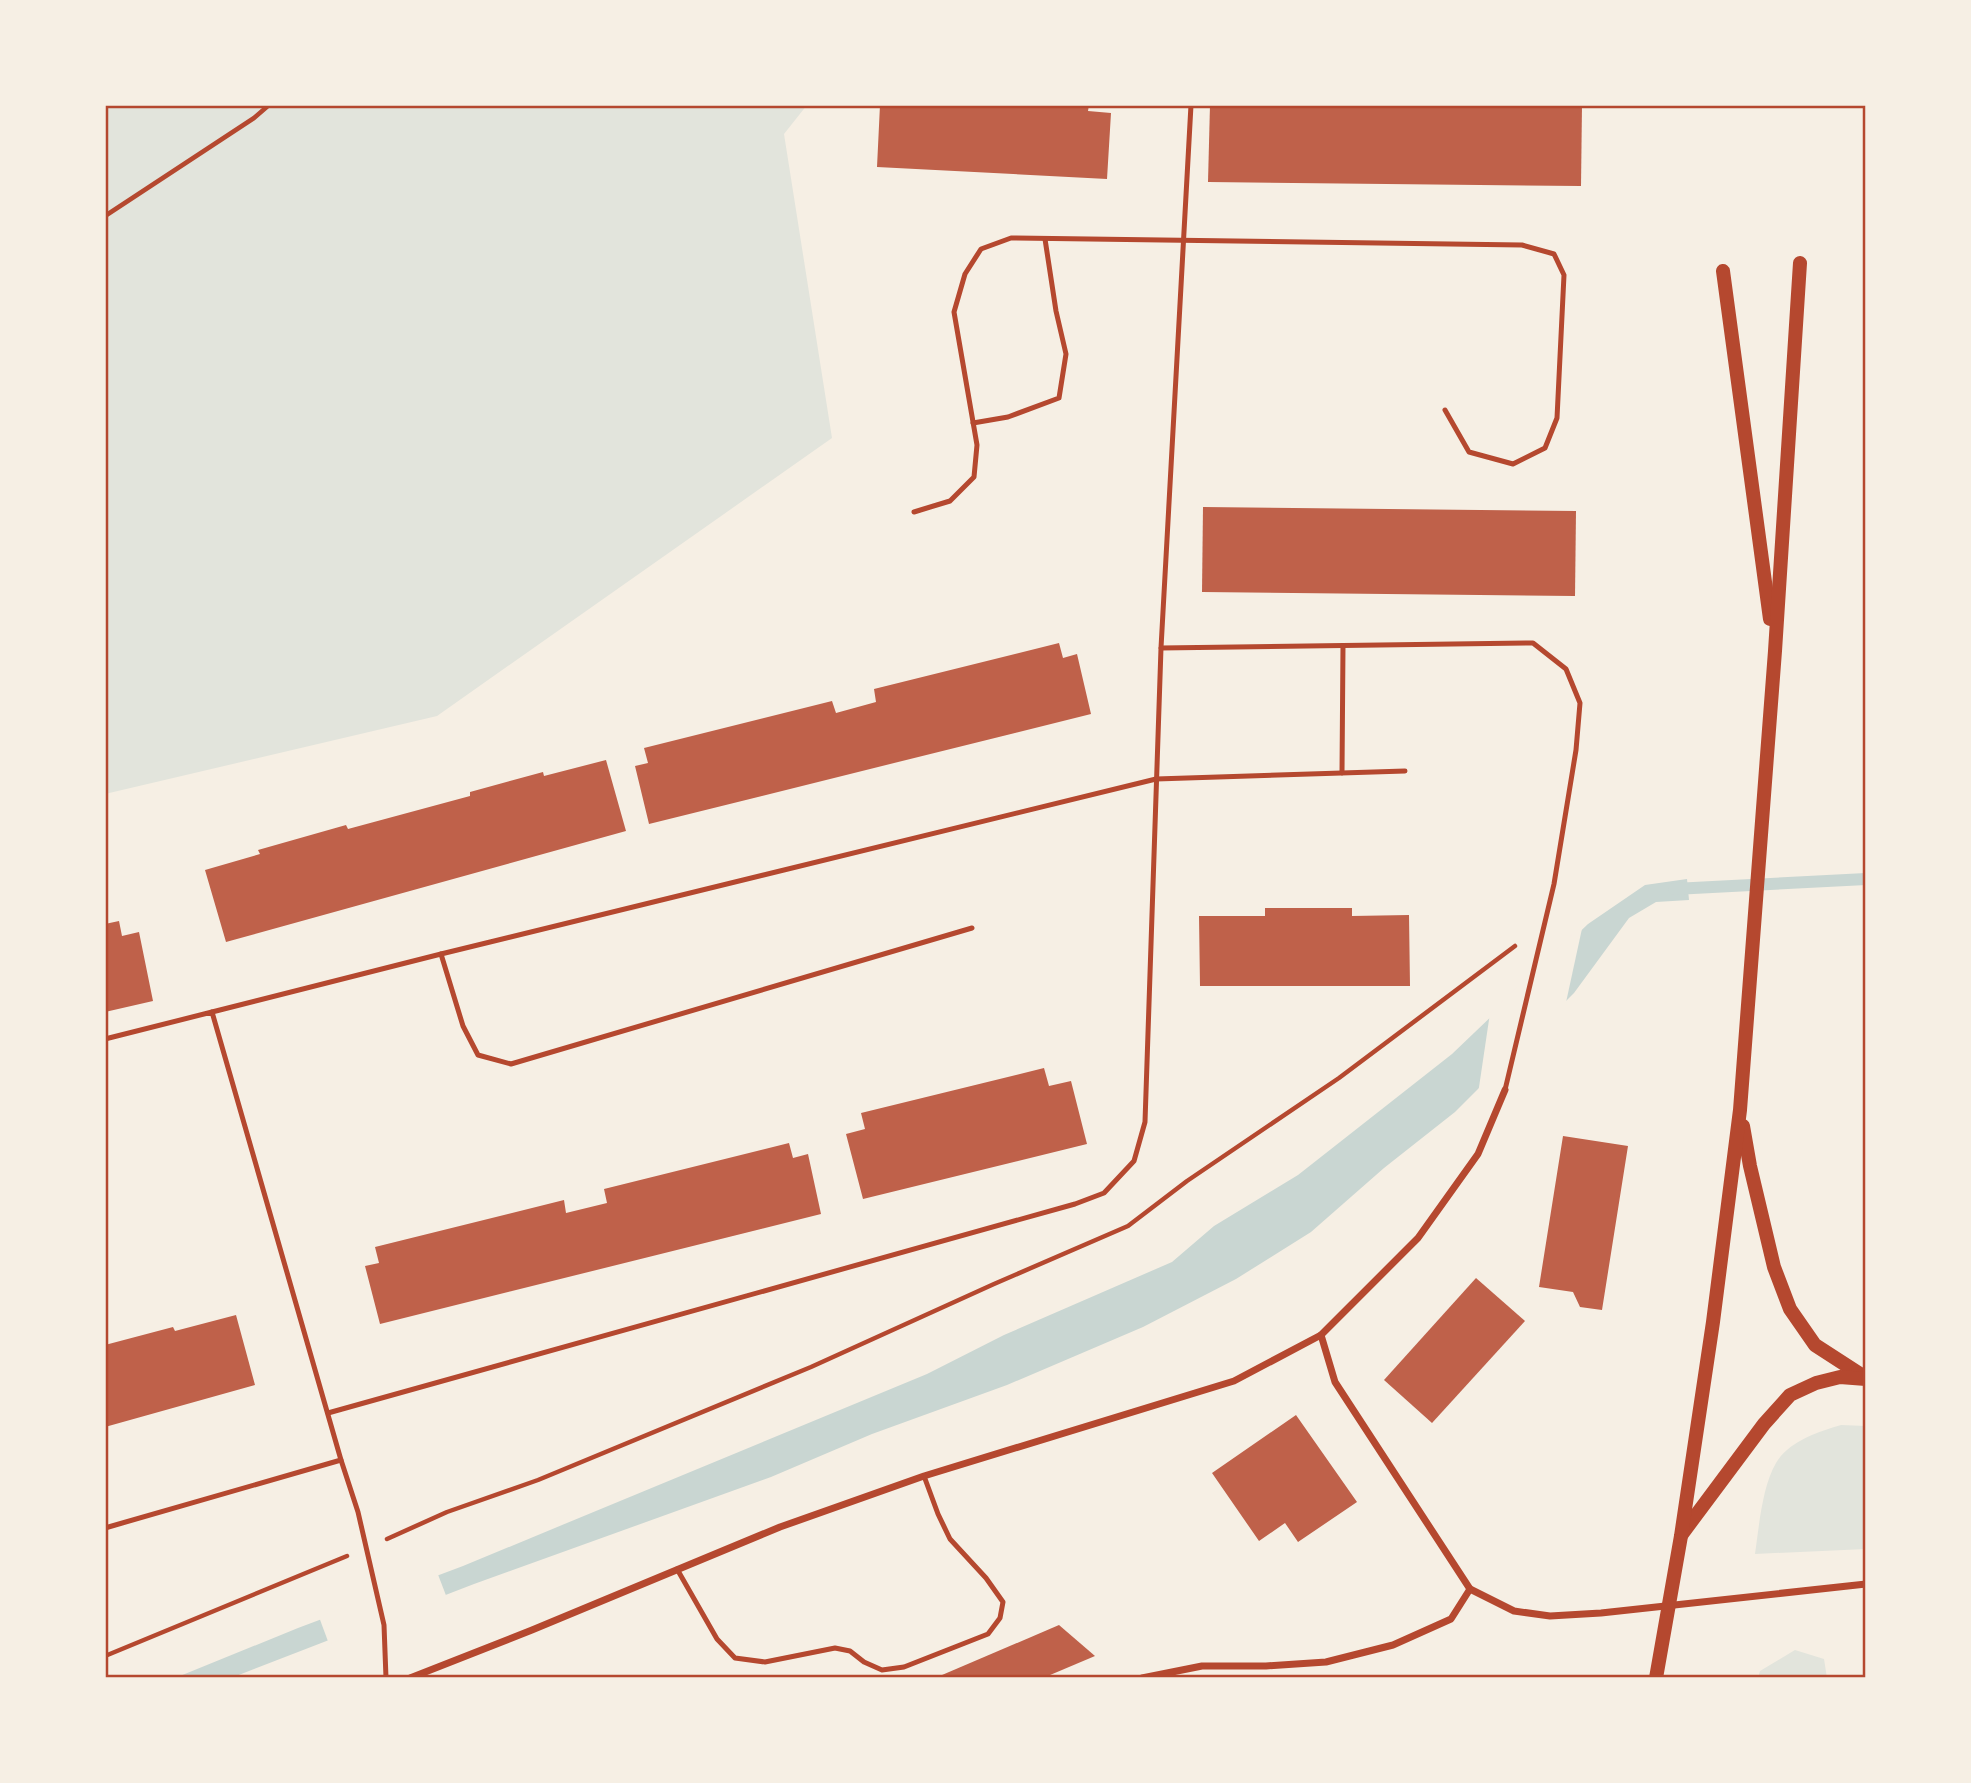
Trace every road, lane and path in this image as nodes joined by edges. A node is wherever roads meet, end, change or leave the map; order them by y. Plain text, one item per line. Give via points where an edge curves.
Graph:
1 (269, 105) edge
2 (1191, 105) edge
3 (105, 216) edge
4 (1045, 239) junction
5 (1184, 241) junction
6 (1800, 263) dead end
7 (1723, 271) dead end
8 (1445, 410) dead end
9 (973, 423) junction
10 (914, 512) dead end
11 (1343, 646) junction
12 (1161, 648) junction
13 (1775, 651) junction
14 (1405, 771) dead end
15 (1342, 773) junction
16 (1156, 779) junction
17 (1545, 922) junction
18 (972, 928) dead end
19 (441, 954) junction
20 (212, 1012) junction
21 (105, 1039) edge
22 (1505, 1090) joint
23 (1740, 1110) junction
24 (1321, 1335) junction
25 (1866, 1378) edge
26 (328, 1412) junction
27 (341, 1460) junction
28 (924, 1476) junction
29 (105, 1528) edge
30 (1681, 1536) junction
31 (366, 1548) junction
32 (677, 1569) junction
33 (1866, 1584) edge
34 (1471, 1589) junction
35 (105, 1656) edge
36 (386, 1678) edge
37 (410, 1678) edge
38 (1142, 1678) edge
39 (1656, 1678) edge

1 - 3 path
2 - 5 lane
4 - 5 lane
4 - 9 lane via 1010,238 981,249 965,274 954,312
4 - 9 lane via 1066,354 1059,398 1008,418
5 - 8 lane via 1522,245 1554,254 1564,275 1558,418 1545,448 1513,464 1469,452
5 - 12 lane
6 - 13 main road
7 - 13 main road
9 - 10 lane via 977,445 974,477 950,500
11 - 12 lane
11 - 15 lane
11 - 17 lane via 1533,643 1566,669 1580,703
12 - 16 lane
13 - 23 main road
14 - 15 lane
15 - 16 lane
16 - 19 lane
16 - 26 lane via 1145,1122 1134,1161 1104,1193
17 - 22 lane
17 - 31 path via 1339,1078 1128,1226 811,1367
18 - 19 lane via 511,1064 478,1055 463,1026
19 - 20 lane
20 - 21 lane
20 - 26 lane
22 - 24 street via 1478,1154 1418,1238
23 - 25 main road via 1774,1267 1790,1310 1815,1345
23 - 30 main road
24 - 28 street via 1234,1381
24 - 34 street via 1335,1381
25 - 30 main road via 1840,1377 1790,1395
26 - 27 lane
27 - 29 lane
27 - 31 lane
28 - 32 street
28 - 32 lane via 950,1539 1003,1602 1000,1618 988,1634 904,1667 882,1670 850,1651 835,1648 765,1662 736,1658 717,1639
30 - 39 main road
31 - 35 path
31 - 36 lane via 384,1625
32 - 37 street
33 - 34 street via 1550,1616 1514,1611
34 - 38 street via 1451,1619 1393,1645 1326,1662 1202,1666

